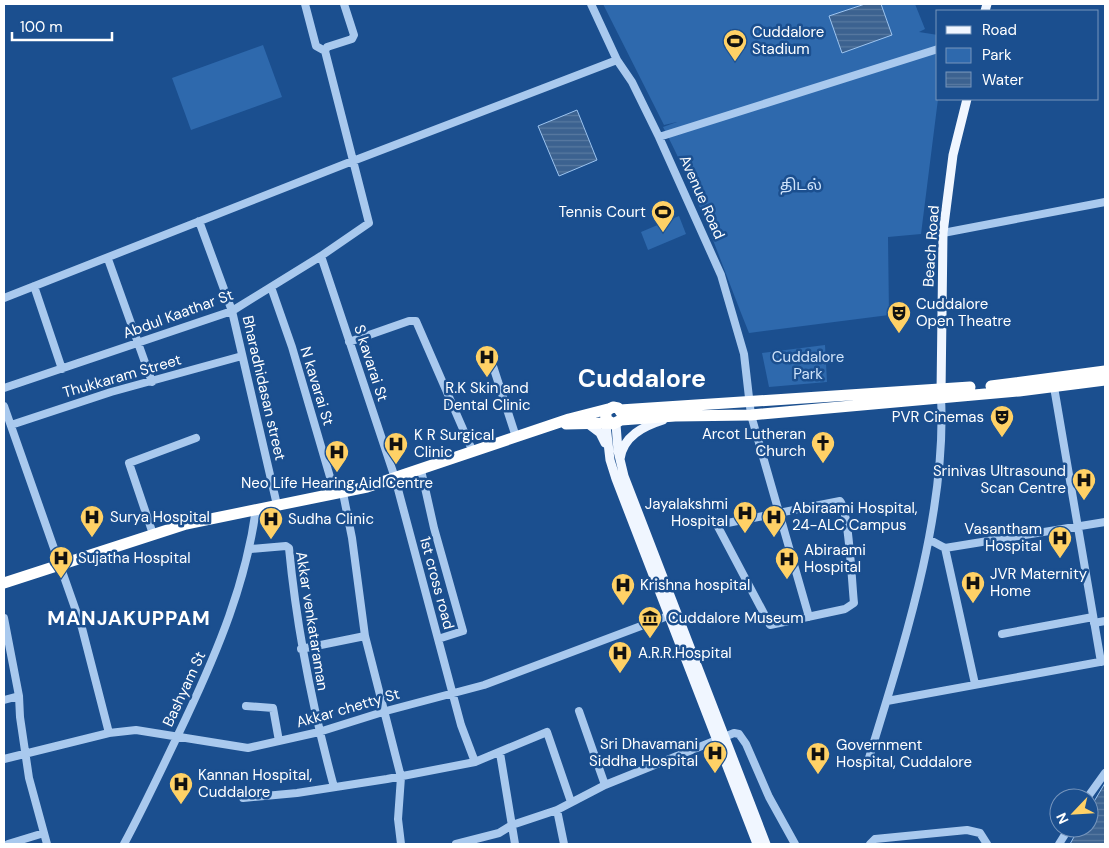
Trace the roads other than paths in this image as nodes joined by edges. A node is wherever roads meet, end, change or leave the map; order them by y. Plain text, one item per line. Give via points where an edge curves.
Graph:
1 (305, 4) edge
2 (344, 4) edge
3 (591, 4) edge
4 (936, 50) edge
5 (325, 51) junction
6 (617, 60) junction
7 (967, 100) edge
8 (659, 137) junction
9 (352, 161) junction
10 (1105, 202) edge
11 (199, 221) junction
12 (943, 233) junction
13 (321, 256) junction
14 (108, 259) junction
15 (34, 286) junction
16 (271, 287) junction
17 (4, 298) edge
18 (232, 311) junction
19 (349, 342) junction
20 (138, 343) junction
21 (242, 356) junction
22 (492, 363) dead end
23 (62, 369) junction
24 (1105, 372) edge
25 (1105, 380) edge
26 (152, 382) junction
27 (1054, 387) junction
28 (4, 388) edge
29 (941, 393) junction
30 (750, 402) junction
31 (4, 406) edge
32 (751, 415) junction
33 (675, 416) junction
34 (612, 418) junction
35 (561, 423) junction
36 (588, 424) junction
37 (12, 425) junction
38 (516, 437) junction
39 (196, 438) dead end
40 (472, 452) junction
41 (610, 460) junction
42 (620, 462) junction
43 (421, 470) junction
44 (395, 478) junction
45 (339, 494) junction
46 (276, 506) junction
47 (256, 509) junction
48 (778, 512) junction
49 (1105, 522) edge
50 (1079, 526) junction
51 (153, 534) junction
52 (930, 540) junction
53 (251, 548) junction
54 (945, 548) junction
55 (61, 563) junction
56 (4, 583) edge
57 (672, 614) junction
58 (810, 617) junction
59 (4, 618) edge
60 (1093, 620) junction
61 (1105, 621) edge
62 (1002, 634) dead end
63 (365, 636) junction
64 (438, 639) junction
65 (301, 649) junction
66 (1103, 662) edge
67 (975, 684) junction
68 (453, 694) junction
69 (19, 696) junction
70 (4, 700) edge
71 (886, 701) junction
72 (246, 706) dead end
73 (386, 711) junction
74 (579, 711) dead end
75 (319, 732) junction
76 (109, 733) junction
77 (178, 735) junction
78 (720, 739) junction
79 (279, 741) junction
80 (500, 753) junction
81 (25, 754) junction
82 (869, 758) dead end
83 (4, 759) edge
84 (474, 762) junction
85 (1105, 773) edge
86 (401, 777) junction
87 (605, 785) junction
88 (334, 787) junction
89 (1094, 788) edge
90 (243, 798) dead end
91 (571, 802) junction
92 (557, 810) junction
93 (512, 826) junction
94 (44, 833) junction
95 (8, 844) edge
96 (47, 844) edge
97 (124, 844) edge
98 (401, 844) edge
99 (456, 844) edge
100 (515, 844) edge
101 (564, 844) edge
102 (757, 844) edge
103 (766, 844) edge
104 (795, 844) edge
105 (870, 844) edge
106 (986, 844) edge

1 - 5 street via 316,46
2 - 5 street via 354,35 352,39 327,46
3 - 6 street, Avenue Road
4 - 8 street
5 - 9 street
6 - 8 street, Avenue Road via 632,82
6 - 9 street
7 - 12 main road, Beach Road via 953,155
8 - 30 street, Avenue Road via 721,275 744,354
9 - 11 street
9 - 13 street, Abdul Kaathar St via 369,223
10 - 12 street
11 - 14 street
11 - 18 street, Bharadhidasan street
12 - 29 main road, Beach Road
13 - 16 street, Abdul Kaathar St
13 - 19 street, S kavarai St
14 - 15 street
14 - 20 street
15 - 17 street
15 - 23 street
16 - 18 street, Abdul Kaathar St
16 - 45 street, N kavarai St
18 - 20 street, Abdul Kaathar St
18 - 21 street, Bharadhidasan street
19 - 40 street via 416,321
19 - 44 street, S kavarai St
20 - 23 street, Abdul Kaathar St
20 - 26 street
21 - 26 street, Thukkaram Street
21 - 46 street, Bharadhidasan street
22 - 38 street
23 - 28 street, Abdul Kaathar St
24 - 29 highway
25 - 27 highway
26 - 37 street, Thukkaram Street via 78,402
27 - 29 highway
27 - 50 street
29 - 30 highway
29 - 32 highway
29 - 52 street via 942,419
30 - 32 street, Avenue Road
30 - 34 highway via 675,405
31 - 37 street
32 - 33 highway
32 - 48 street, Avenue Road
33 - 34 highway
33 - 42 main road via 645,426 634,434 625,443
34 - 35 highway via 569,419
34 - 36 highway
34 - 41 main road
34 - 42 main road
35 - 36 highway
35 - 38 highway
36 - 41 main road via 604,438
37 - 55 street
38 - 40 highway
39 - 51 street via 129,463
40 - 43 highway
41 - 57 main road
42 - 57 main road
43 - 44 highway
43 - 64 street via 463,631
44 - 45 highway
44 - 64 street, 1st cross road
45 - 46 highway
45 - 63 street, N kavarai St
46 - 47 highway
47 - 51 highway
47 - 53 street, Bashyam St
48 - 58 street, Avenue Road
48 - 58 street via 840,501 844,504 854,604
48 - 58 street via 717,524 719,532 770,625
49 - 50 street
50 - 54 street
50 - 60 street
51 - 55 highway
52 - 54 street
52 - 71 street
53 - 65 street, Akkar venkataraman via 289,548
53 - 77 street, Bashyam St via 218,650
54 - 67 street
55 - 56 highway
55 - 76 street via 90,652
57 - 68 street, Akkar chetty St
57 - 78 main road
59 - 69 street
60 - 61 street
60 - 62 street
60 - 66 street
63 - 65 street
63 - 73 street, N kavarai St
64 - 68 street, 1st cross road
65 - 75 street, Akkar venkataraman
66 - 67 street
67 - 71 street
68 - 73 street, Akkar chetty St
68 - 84 street, 1st cross road
69 - 70 street
69 - 81 street
71 - 82 street
72 - 79 street via 272,708
73 - 75 street, Akkar chetty St
73 - 86 street, N kavarai St
74 - 87 street
75 - 79 street, Akkar chetty St
75 - 88 street, Akkar venkataraman
76 - 77 street, Akkar chetty St via 136,730
76 - 81 street, Akkar chetty St
77 - 79 street, Akkar chetty St via 248,748
77 - 97 street, Bashyam St
78 - 87 street
78 - 102 main road
78 - 103 main road
78 - 104 street via 739,734
80 - 84 street
80 - 91 street via 547,732
80 - 93 street
81 - 83 street, Akkar chetty St
81 - 94 street
84 - 86 street
85 - 89 street
86 - 88 street
86 - 98 street, N kavarai St via 398,819
87 - 91 street
88 - 90 street
91 - 92 street
92 - 93 street
92 - 101 street
93 - 99 street via 499,833
93 - 100 street
94 - 95 street
94 - 96 street
105 - 106 street via 875,838 968,830 980,833

